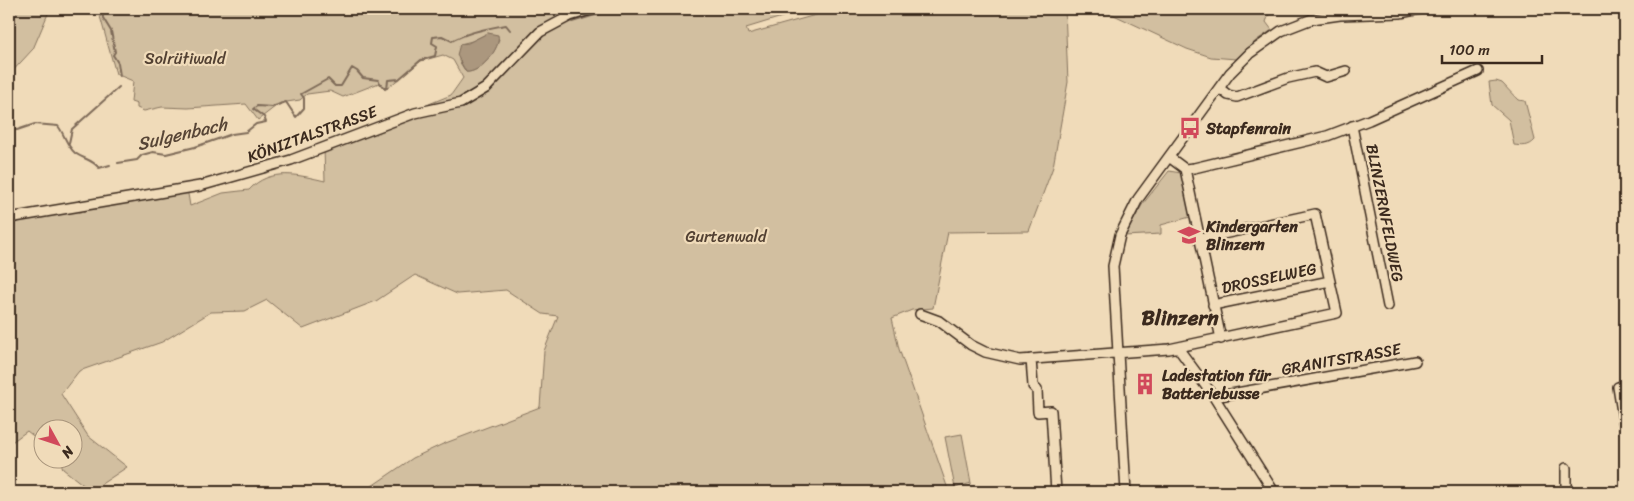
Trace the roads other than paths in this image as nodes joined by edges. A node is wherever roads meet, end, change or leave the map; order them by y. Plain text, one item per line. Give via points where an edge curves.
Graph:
1 (593, 9) edge
2 (1420, 9) edge
3 (1346, 71) dead end
4 (1478, 71) dead end
5 (1219, 88) junction
6 (1352, 126) junction
7 (1169, 157) junction
8 (1185, 169) junction
9 (9, 218) edge
10 (1200, 239) junction
11 (1330, 281) junction
12 (1213, 305) junction
13 (1388, 306) dead end
14 (920, 314) dead end
15 (1220, 339) junction
16 (1178, 348) junction
17 (1119, 354) junction
18 (1031, 359) junction
19 (1415, 360) dead end
20 (1622, 386) edge
21 (1214, 398) junction
22 (1625, 431) edge
23 (1566, 468) dead end
24 (1056, 492) edge
25 (1126, 492) edge
26 (1274, 492) edge
27 (1566, 492) edge

1 - 9 street, KÖNIZTALSTRASSE via 570,16 540,32 486,88 461,103 415,113 324,149 208,184 106,204
2 - 5 street via 1322,17 1288,27 1250,53
3 - 5 street via 1326,77 1315,72 1288,78 1237,97
4 - 6 street
5 - 7 street
6 - 8 street via 1300,144
6 - 13 street, BLINZERNFELDWEG
7 - 8 street
7 - 17 street via 1130,213 1116,246 1114,266
8 - 10 street
10 - 11 street via 1315,214
10 - 12 street
11 - 12 street, DROSSELWEG
11 - 15 street via 1337,313
12 - 15 street
14 - 18 street via 939,321 970,346 1007,358
15 - 16 street
16 - 17 street
16 - 21 street
17 - 18 street
17 - 25 street
18 - 24 street via 1038,412 1051,411
19 - 21 street, GRANITSTRASSE
20 - 22 street
21 - 26 street
23 - 27 street

